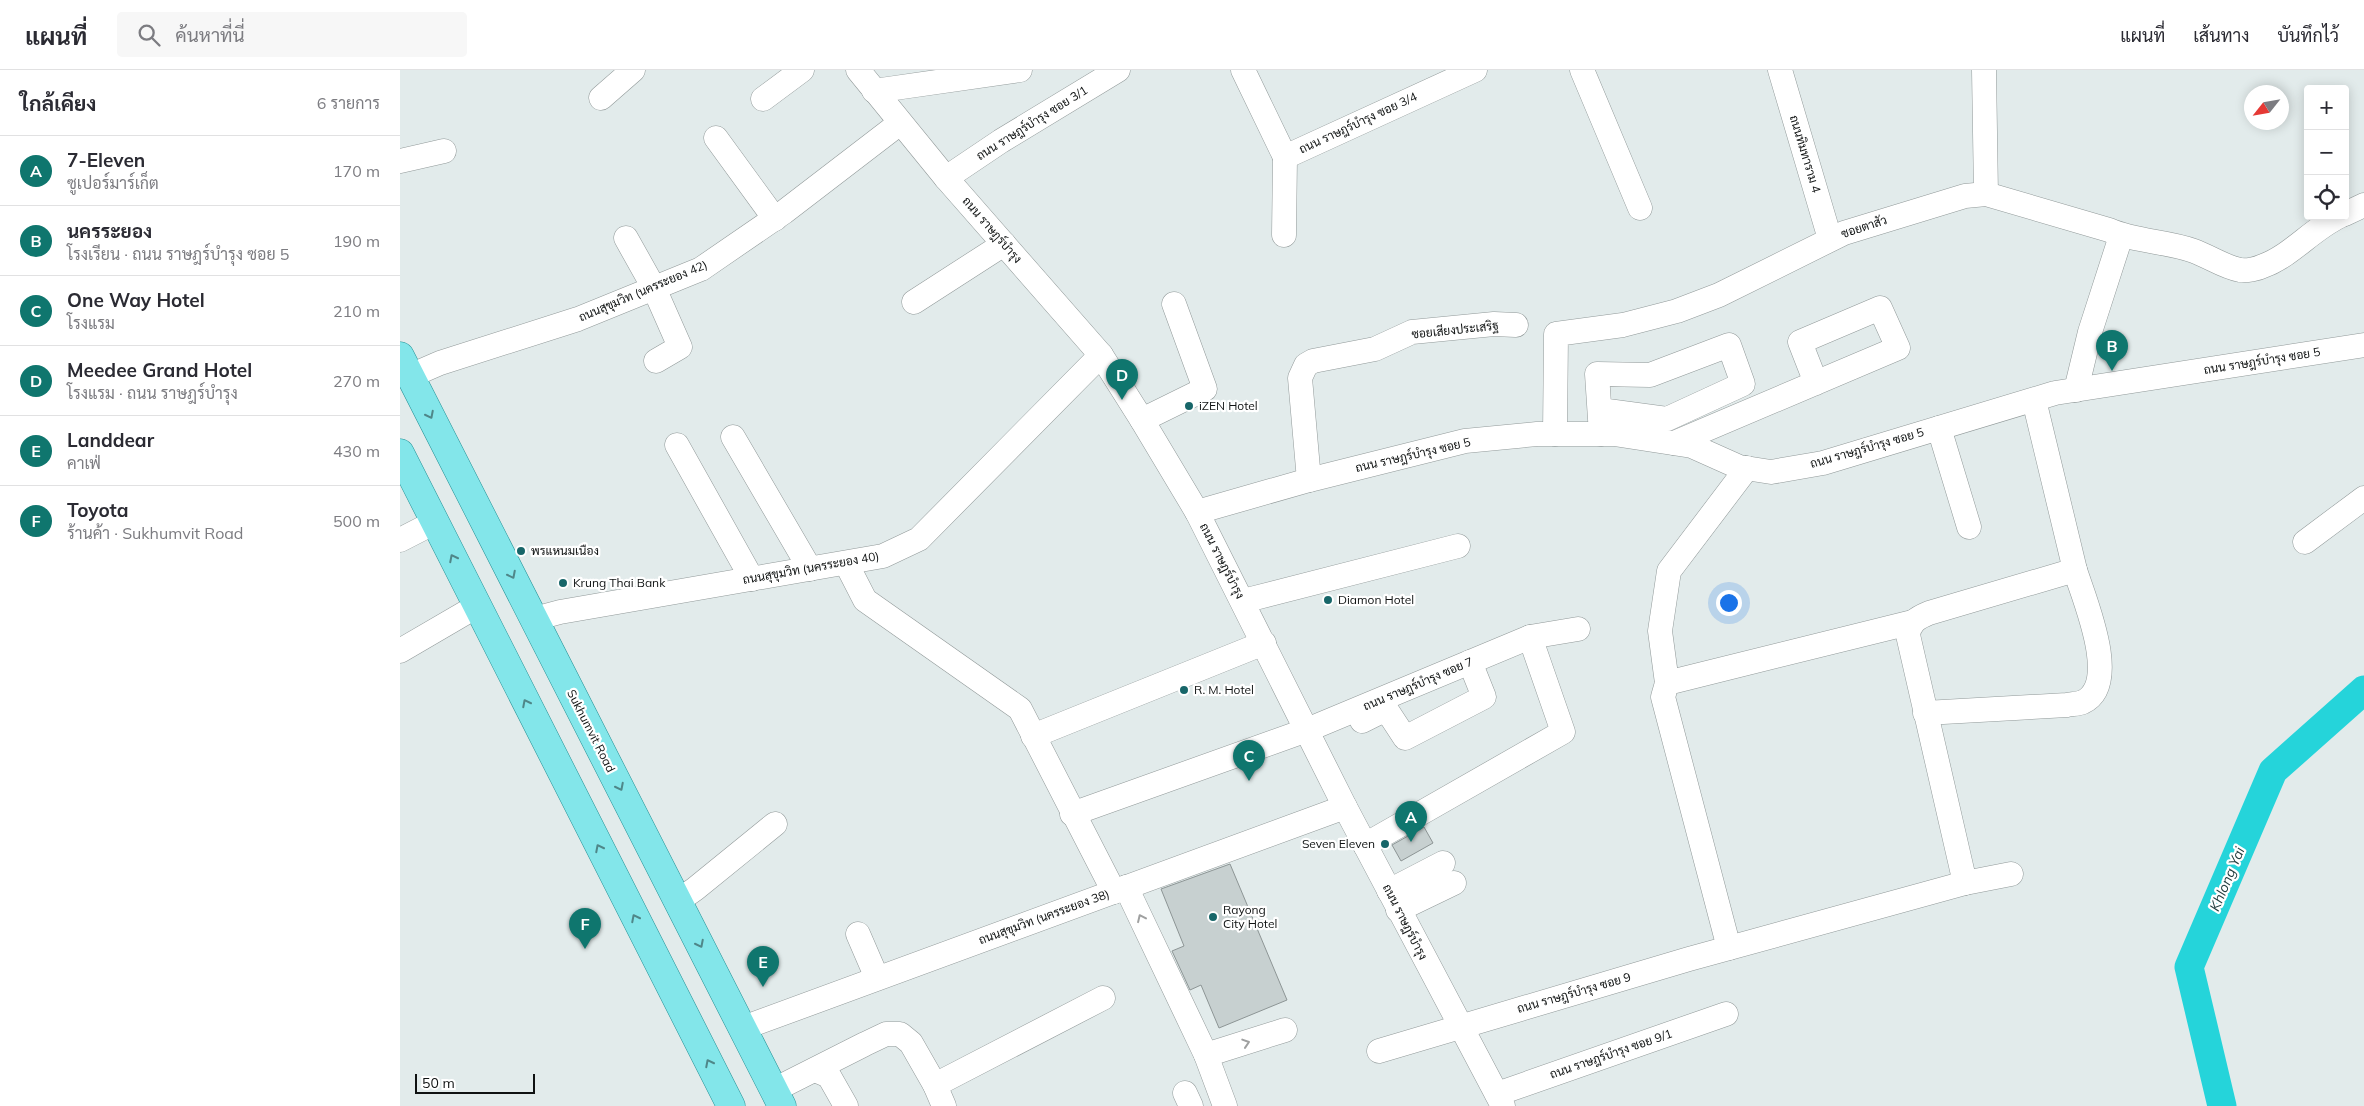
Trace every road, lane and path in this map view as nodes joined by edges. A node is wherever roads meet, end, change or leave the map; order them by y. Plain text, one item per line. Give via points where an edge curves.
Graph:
1 (633, 70) edge
2 (802, 70) edge
3 (858, 70) edge
4 (1020, 70) edge
5 (1118, 70) edge
6 (1475, 70) edge
7 (1582, 70) edge
8 (1780, 70) edge
9 (1984, 70) edge
10 (1248, 78) edge
11 (874, 91) junction
12 (601, 98) dead end
13 (763, 99) dead end
14 (900, 123) junction
15 (716, 138) dead end
16 (444, 151) dead end
17 (1285, 157) junction
18 (400, 162) edge
19 (946, 178) junction
20 (1986, 194) junction
21 (2364, 205) edge
22 (1640, 208) dead end
23 (2349, 212) edge
24 (774, 219) junction
25 (2330, 220) edge
26 (1284, 235) dead end
27 (2121, 236) junction
28 (626, 238) dead end
29 (1830, 239) junction
30 (1004, 244) junction
31 (654, 288) junction
32 (914, 302) dead end
33 (1174, 304) dead end
34 (1516, 325) dead end
35 (2364, 345) edge
36 (1101, 355) junction
37 (656, 361) dead end
38 (405, 366) edge
39 (1816, 383) dead end
40 (2076, 390) junction
41 (2034, 400) junction
42 (1600, 410) junction
43 (1142, 420) junction
44 (1939, 428) junction
45 (1555, 434) junction
46 (1601, 434) junction
47 (733, 437) dead end
48 (1683, 444) junction
49 (677, 445) dead end
50 (400, 453) edge
51 (1743, 467) junction
52 (1309, 480) junction
53 (2364, 498) edge
54 (1197, 512) junction
55 (435, 522) junction
56 (1969, 527) dead end
57 (400, 540) edge
58 (2305, 542) dead end
59 (1458, 546) dead end
60 (846, 563) junction
61 (810, 569) junction
62 (2076, 570) junction
63 (752, 579) junction
64 (1243, 601) junction
65 (477, 606) junction
66 (534, 619) junction
67 (1913, 622) junction
68 (1578, 629) dead end
69 (1530, 637) junction
70 (1264, 643) junction
71 (400, 651) edge
72 (1470, 662) junction
73 (1667, 683) junction
74 (1924, 713) junction
75 (1032, 736) junction
76 (1311, 738) junction
77 (1345, 807) junction
78 (1072, 814) junction
79 (775, 824) dead end
80 (1365, 845) junction
81 (1449, 873) dead end
82 (2011, 874) dead end
83 (1965, 883) junction
84 (1120, 889) junction
85 (1394, 900) junction
86 (678, 901) junction
87 (858, 934) dead end
88 (1730, 948) junction
89 (877, 978) junction
90 (1103, 998) dead end
91 (1726, 1014) dead end
92 (1460, 1027) junction
93 (743, 1028) junction
94 (1285, 1030) dead end
95 (1379, 1051) dead end
96 (1212, 1053) junction
97 (815, 1070) junction
98 (940, 1095) edge
99 (778, 1098) edge
100 (1500, 1100) edge
101 (732, 1106) edge
102 (846, 1106) edge
103 (1226, 1106) edge

1 - 12 street
2 - 13 street
3 - 11 street, ถนน ราษฎร์บำรุง
4 - 11 street
5 - 19 street, ถนน ราษฎร์บำรุง ซอย 3/1
6 - 17 street, ถนน ราษฎร์บำรุง ซอย 3/4
7 - 22 street
8 - 29 street, ถนนทิมทาราม 4
9 - 20 street
10 - 17 street, ถนน ราษฎร์บำรุง ซอย 3/4
11 - 14 street, ถนน ราษฎร์บำรุง
14 - 19 street, ถนน ราษฎร์บำรุง
14 - 24 street, ถนนสุขุมวิท (นครระยอง 42)
15 - 24 street
16 - 18 street
17 - 26 street
19 - 30 street, ถนน ราษฎร์บำรุง
20 - 27 street, ซอยตาสัว
20 - 29 street, ซอยตาสัว via 1946,201
21 - 23 street
24 - 31 street, ถนนสุขุมวิท (นครระยอง 42) via 701,269
25 - 27 street, ซอยตาสัว via 2268,264 2243,270 2228,267 2194,251
27 - 40 street via 2090,332
28 - 31 street
29 - 45 street, ซอยตาสัว via 1698,304 1623,325 1556,334
30 - 32 street
30 - 36 street, ถนน ราษฎร์บำรุง
31 - 37 street via 680,347
31 - 38 street, ถนนสุขุมวิท (นครระยอง 42) via 578,319 440,363
33 - 43 street via 1205,389
34 - 52 street, ซอยเสียงประเสริฐ via 1412,332 1375,349 1306,365 1300,378
35 - 40 street, ถนน ราษฎร์บำรุง ซอย 5
36 - 43 street, ถนน ราษฎร์บำรุง
36 - 60 street, ถนนสุขุมวิท (นครระยอง 40) via 919,539 883,556
38 -> 66 main road, Sukhumvit Road
39 - 48 street
40 - 41 street, ถนน ราษฎร์บำรุง ซอย 5
41 - 44 street, ถนน ราษฎร์บำรุง ซอย 5
41 - 62 street
42 - 42 street via 1667,419 1743,384 1729,345 1650,376 1597,374
42 - 46 street
43 - 54 street, ถนน ราษฎร์บำรุง
44 - 51 street, ถนน ราษฎร์บำรุง ซอย 5 via 1823,463 1771,472
44 - 56 street
45 - 46 street, ถนน ราษฎร์บำรุง ซอย 5
45 - 52 street, ถนน ราษฎร์บำรุง ซอย 5 via 1465,441
46 - 48 street, ถนน ราษฎร์บำรุง ซอย 5
47 - 61 street
48 - 51 street, ถนน ราษฎร์บำรุง ซอย 5
49 - 63 street
50 - 55 main road
51 - 73 street via 1669,571 1660,631
52 - 54 street, ถนน ราษฎร์บำรุง ซอย 5
53 - 58 street
54 - 64 street, ถนน ราษฎร์บำรุง
55 - 57 street
65 -> 55 main road
59 - 64 street
60 - 61 street, ถนนสุขุมวิท (นครระยอง 40)
60 - 75 street via 866,600 1020,709
61 - 63 street, ถนนสุขุมวิท (นครระยอง 40)
62 - 67 street via 1929,613
62 - 74 street via 2101,661 2098,684 2092,695 2083,702 2067,705
63 - 66 street, ถนนสุขุมวิท (นครระยอง 40)
64 - 70 street, ถนน ราษฎร์บำรุง
65 - 71 street
101 -> 65 main road
66 -> 86 main road, Sukhumvit Road
67 - 73 street
67 - 74 street via 1908,635 1909,648
68 - 69 street, ถนน ราษฎร์บำรุง ซอย 7
69 - 72 street, ถนน ราษฎร์บำรุง ซอย 7
69 - 80 street via 1562,732
70 - 75 street
70 - 76 street, ถนน ราษฎร์บำรุง
72 - 76 street, ถนน ราษฎร์บำรุง ซอย 7
72 - 76 street via 1484,697 1405,738 1386,708
73 - 88 street via 1663,697
74 - 83 street
75 - 78 street
76 - 77 street, ถนน ราษฎร์บำรุง
76 - 78 street
77 - 80 street, ถนน ราษฎร์บำรุง
77 - 84 street, ถนนสุขุมวิท (นครระยอง 38)
78 - 84 street
79 - 86 street
80 - 85 street, ถนน ราษฎร์บำรุง
81 - 85 street
82 - 83 street, ถนน ราษฎร์บำรุง ซอย 9
83 - 88 street, ถนน ราษฎร์บำรุง ซอย 9
84 - 89 street, ถนนสุขุมวิท (นครระยอง 38)
96 -> 84 street via 1165,936 1161,934 1156,938 1154,946
85 - 92 street, ถนน ราษฎร์บำรุง
86 -> 93 main road, Sukhumvit Road
87 - 89 street
88 - 92 street, ถนน ราษฎร์บำรุง ซอย 9
89 - 93 street, ถนนสุขุมวิท (นครระยอง 38)
90 - 98 street
91 - 100 street, ถนน ราษฎร์บำรุง ซอย 9/1
92 - 95 street, ถนน ราษฎร์บำรุง ซอย 9
92 - 100 street, ถนน ราษฎร์บำรุง
93 - 99 main road, Sukhumvit Road
96 -> 94 street
96 - 103 street
97 - 98 street via 886,1034 900,1034 911,1043
97 - 99 street
97 - 102 street via 829,1076

